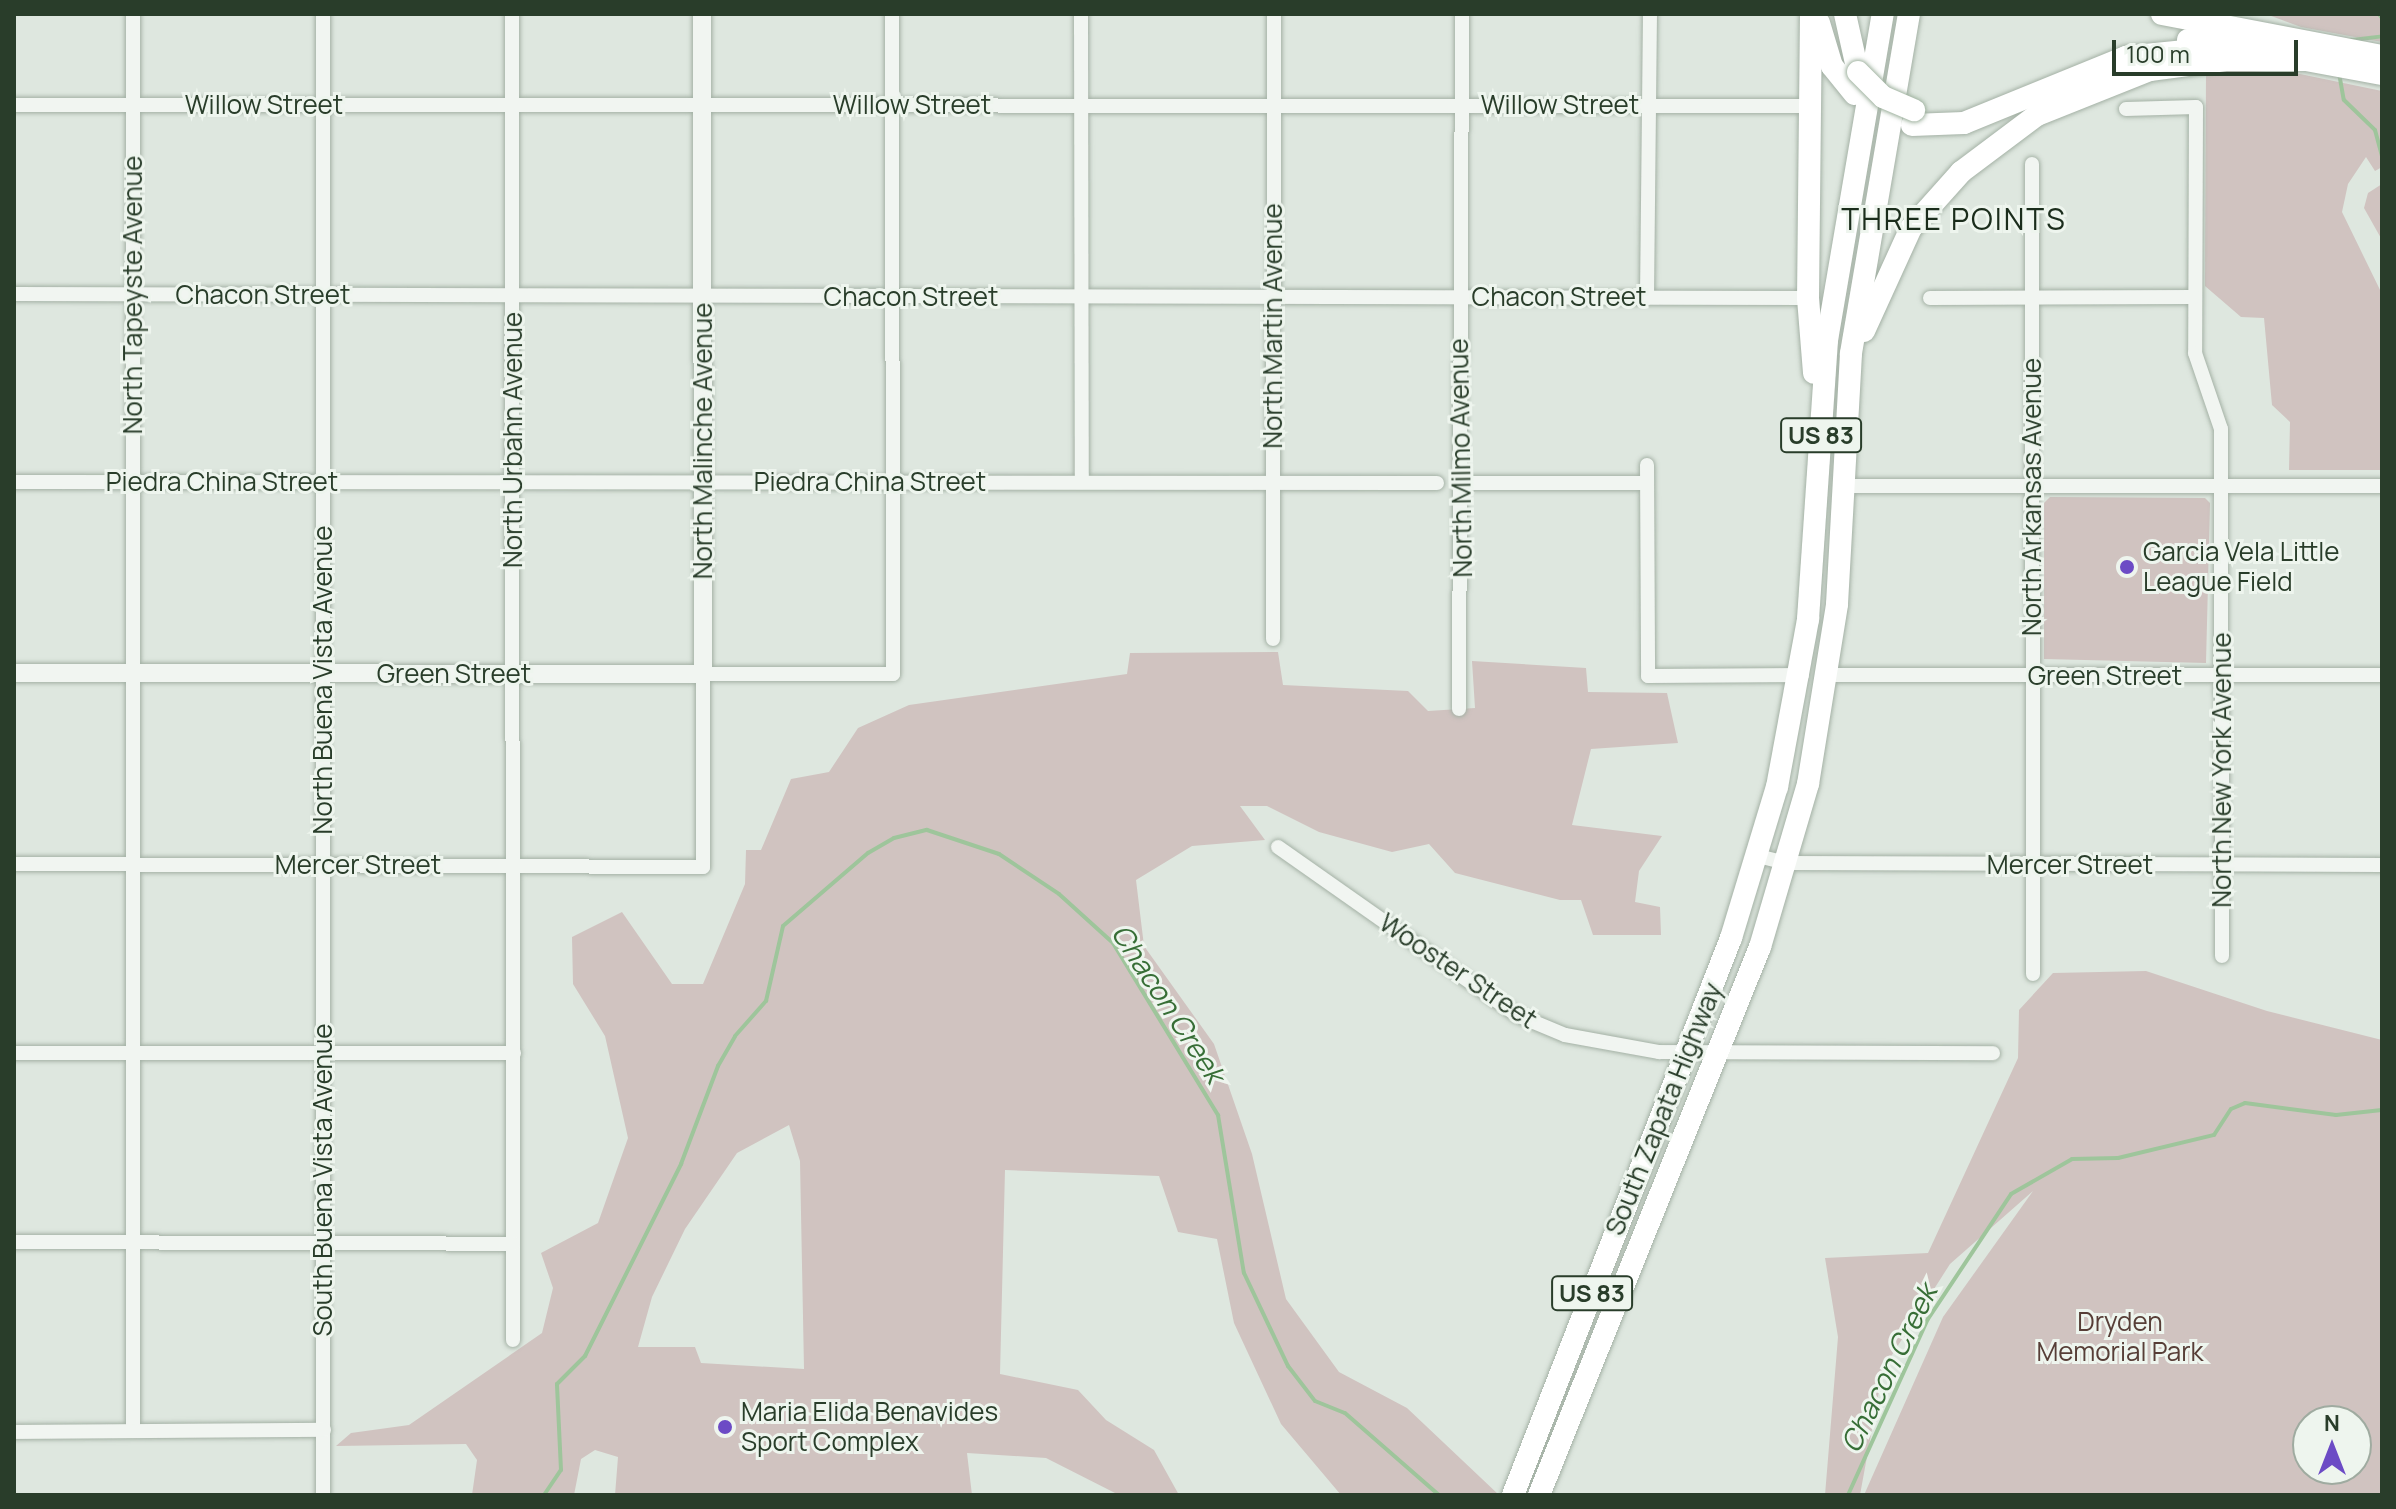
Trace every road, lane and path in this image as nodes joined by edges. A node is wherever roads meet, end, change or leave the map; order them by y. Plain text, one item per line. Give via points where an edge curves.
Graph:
1 (133, 14) edge
2 (323, 14) edge
3 (512, 14) edge
4 (702, 14) edge
5 (892, 14) edge
6 (1081, 14) edge
7 (1274, 14) edge
8 (1462, 14) edge
9 (1650, 14) edge
10 (1814, 14) edge
11 (1845, 14) edge
12 (1883, 14) edge
13 (1909, 14) edge
14 (2162, 14) edge
15 (2212, 14) edge
16 (2310, 51) junction
17 (2382, 56) edge
18 (2382, 74) edge
19 (1857, 83) junction
20 (14, 105) edge
21 (132, 105) junction
22 (322, 105) junction
23 (512, 105) junction
24 (701, 105) junction
25 (891, 105) junction
26 (1080, 105) junction
27 (1273, 105) junction
28 (1460, 105) junction
29 (1649, 105) junction
30 (1810, 106) junction
31 (2126, 109) dead end
32 (2032, 164) dead end
33 (14, 294) edge
34 (134, 295) junction
35 (324, 295) junction
36 (513, 296) junction
37 (703, 296) junction
38 (893, 297) junction
39 (1082, 297) junction
40 (1273, 297) junction
41 (1458, 297) junction
42 (2194, 297) junction
43 (1647, 298) junction
44 (1808, 298) junction
45 (1930, 298) dead end
46 (2031, 299) junction
47 (1851, 353) junction
48 (1820, 453) junction
49 (1647, 465) dead end
50 (1082, 481) junction
51 (1273, 481) junction
52 (14, 482) edge
53 (134, 482) junction
54 (324, 482) junction
55 (514, 482) junction
56 (704, 482) junction
57 (894, 482) junction
58 (1437, 483) dead end
59 (1464, 483) junction
60 (1647, 483) junction
61 (1846, 486) junction
62 (2222, 486) junction
63 (2382, 486) edge
64 (2031, 487) junction
65 (1273, 639) dead end
66 (14, 673) edge
67 (133, 673) junction
68 (323, 674) junction
69 (513, 674) junction
70 (703, 674) junction
71 (1802, 675) junction
72 (1829, 675) junction
73 (2222, 675) junction
74 (2382, 675) edge
75 (2033, 676) junction
76 (1459, 709) dead end
77 (1278, 847) dead end
78 (1758, 856) junction
79 (1787, 863) junction
80 (14, 864) edge
81 (133, 864) junction
82 (322, 865) junction
83 (2032, 865) junction
84 (2222, 865) junction
85 (2382, 865) edge
86 (512, 866) junction
87 (703, 867) joint
88 (2222, 956) dead end
89 (2033, 974) dead end
90 (14, 1053) edge
91 (134, 1053) junction
92 (324, 1053) junction
93 (514, 1053) junction
94 (1686, 1053) junction
95 (1719, 1053) junction
96 (1993, 1053) dead end
97 (14, 1242) edge
98 (133, 1243) junction
99 (323, 1243) junction
100 (513, 1244) junction
101 (513, 1340) dead end
102 (324, 1430) junction
103 (133, 1431) junction
104 (14, 1432) edge
105 (323, 1495) edge
106 (1513, 1495) edge
107 (1539, 1495) edge

1 - 21 street, North Tapeyste Avenue
2 - 22 street, North Buena Vista Avenue
3 - 23 street, North Urbahn Avenue
4 - 24 street, North Malinche Avenue
5 - 25 street
6 - 26 street
7 - 27 street, North Martin Avenue
8 - 28 street, North Milmo Avenue
9 - 29 street
10 - 19 main road via 1832,66
10 - 30 main road
11 - 19 main road
12 - 48 main road, US 83 via 1827,340
13 - 47 main road, US 83
14 - 16 main road
15 - 16 main road
16 - 17 main road
16 - 18 main road
16 - 19 main road, bridge via 2237,42 2137,44 2055,67 1955,110 1913,118
16 - 47 main road via 2150,70 2037,115 1961,172 1911,228
20 - 21 street, Willow Street
21 - 22 street, Willow Street
21 - 34 street, North Tapeyste Avenue
22 - 23 street, Willow Street
22 - 35 street, North Buena Vista Avenue
23 - 24 street, Willow Street
23 - 36 street, North Urbahn Avenue
24 - 25 street, Willow Street
24 - 37 street, North Malinche Avenue
25 - 26 street, Willow Street
25 - 38 street
26 - 27 street, Willow Street
26 - 39 street
27 - 28 street, Willow Street
27 - 40 street, North Martin Avenue
28 - 29 street, Willow Street
28 - 41 street, North Milmo Avenue
29 - 30 street, Willow Street
29 - 43 street
30 - 44 main road
31 - 42 street, North New York Avenue via 2196,107
32 - 46 street, North Arkansas Avenue
33 - 34 street, Chacon Street
34 - 35 street, Chacon Street
34 - 53 street, North Tapeyste Avenue
35 - 36 street, Chacon Street
35 - 54 street, North Buena Vista Avenue
36 - 37 street, Chacon Street
36 - 55 street, North Urbahn Avenue
37 - 38 street, Chacon Street
37 - 56 street, North Malinche Avenue
38 - 39 street, Chacon Street
38 - 57 street
39 - 40 street, Chacon Street
39 - 50 street
40 - 41 street, Chacon Street
40 - 51 street, North Martin Avenue
41 - 43 street, Chacon Street
41 - 59 street, North Milmo Avenue
42 - 46 street
42 - 62 street, North New York Avenue via 2195,353 2221,429
43 - 44 street, Chacon Street
44 - 48 main road
45 - 46 street
46 - 64 street, North Arkansas Avenue
47 - 61 main road, US 83
48 - 71 main road, US 83
49 - 60 street
50 - 51 street, Piedra China Street
50 - 57 street, Piedra China Street
51 - 58 street, Piedra China Street
51 - 65 street, North Martin Avenue
52 - 53 street, Piedra China Street
53 - 54 street, Piedra China Street
53 - 67 street, North Tapeyste Avenue
54 - 55 street, Piedra China Street
54 - 68 street, North Buena Vista Avenue
55 - 56 street, Piedra China Street
55 - 69 street, North Urbahn Avenue
56 - 57 street, Piedra China Street
56 - 70 street, North Malinche Avenue
57 - 70 street, Green Street via 893,674
59 - 60 street
59 - 76 street, North Milmo Avenue
60 - 71 street via 1648,676
61 - 64 street
61 - 72 main road, US 83
62 - 63 street
62 - 64 street
62 - 73 street, North New York Avenue
64 - 75 street, North Arkansas Avenue
66 - 67 street, Green Street
67 - 68 street, Green Street
67 - 81 street, North Tapeyste Avenue
68 - 69 street, Green Street
68 - 82 street, North Buena Vista Avenue
69 - 70 street, Green Street
69 - 86 street, North Urbahn Avenue
70 - 87 street, North Malinche Avenue
71 - 78 main road, US 83
72 - 75 street, Green Street
72 - 79 main road, US 83
73 - 74 street, Green Street
73 - 75 street, Green Street
73 - 84 street, North New York Avenue
75 - 83 street, North Arkansas Avenue
77 - 94 street, Wooster Street via 1528,1021 1565,1035
78 - 79 street, Mercer Street
78 - 94 main road, South Zapata Highway / US 83
79 - 83 street, Mercer Street
79 - 95 main road, South Zapata Highway / US 83
80 - 81 street, Mercer Street
81 - 82 street, Mercer Street
81 - 91 street, North Tapeyste Avenue
82 - 86 street, Mercer Street
82 - 92 street, South Buena Vista Avenue
83 - 84 street, Mercer Street
83 - 89 street, North Arkansas Avenue
84 - 85 street, Mercer Street
84 - 88 street, North New York Avenue
86 - 87 street, Mercer Street
86 - 93 street, North Urbahn Avenue
90 - 91 street
91 - 92 street
91 - 98 street, North Tapeyste Avenue
92 - 93 street
92 - 99 street, South Buena Vista Avenue
93 - 100 street, North Urbahn Avenue
94 - 95 street, Wooster Street
94 - 106 main road, South Zapata Highway / US 83
95 - 96 street, Wooster Street
95 - 107 main road, South Zapata Highway / US 83
97 - 98 street
98 - 99 street
98 - 103 street, North Tapeyste Avenue
99 - 100 street
99 - 102 street, South Buena Vista Avenue
100 - 101 street, North Urbahn Avenue
102 - 103 street
102 - 105 street, South Buena Vista Avenue
103 - 104 street

